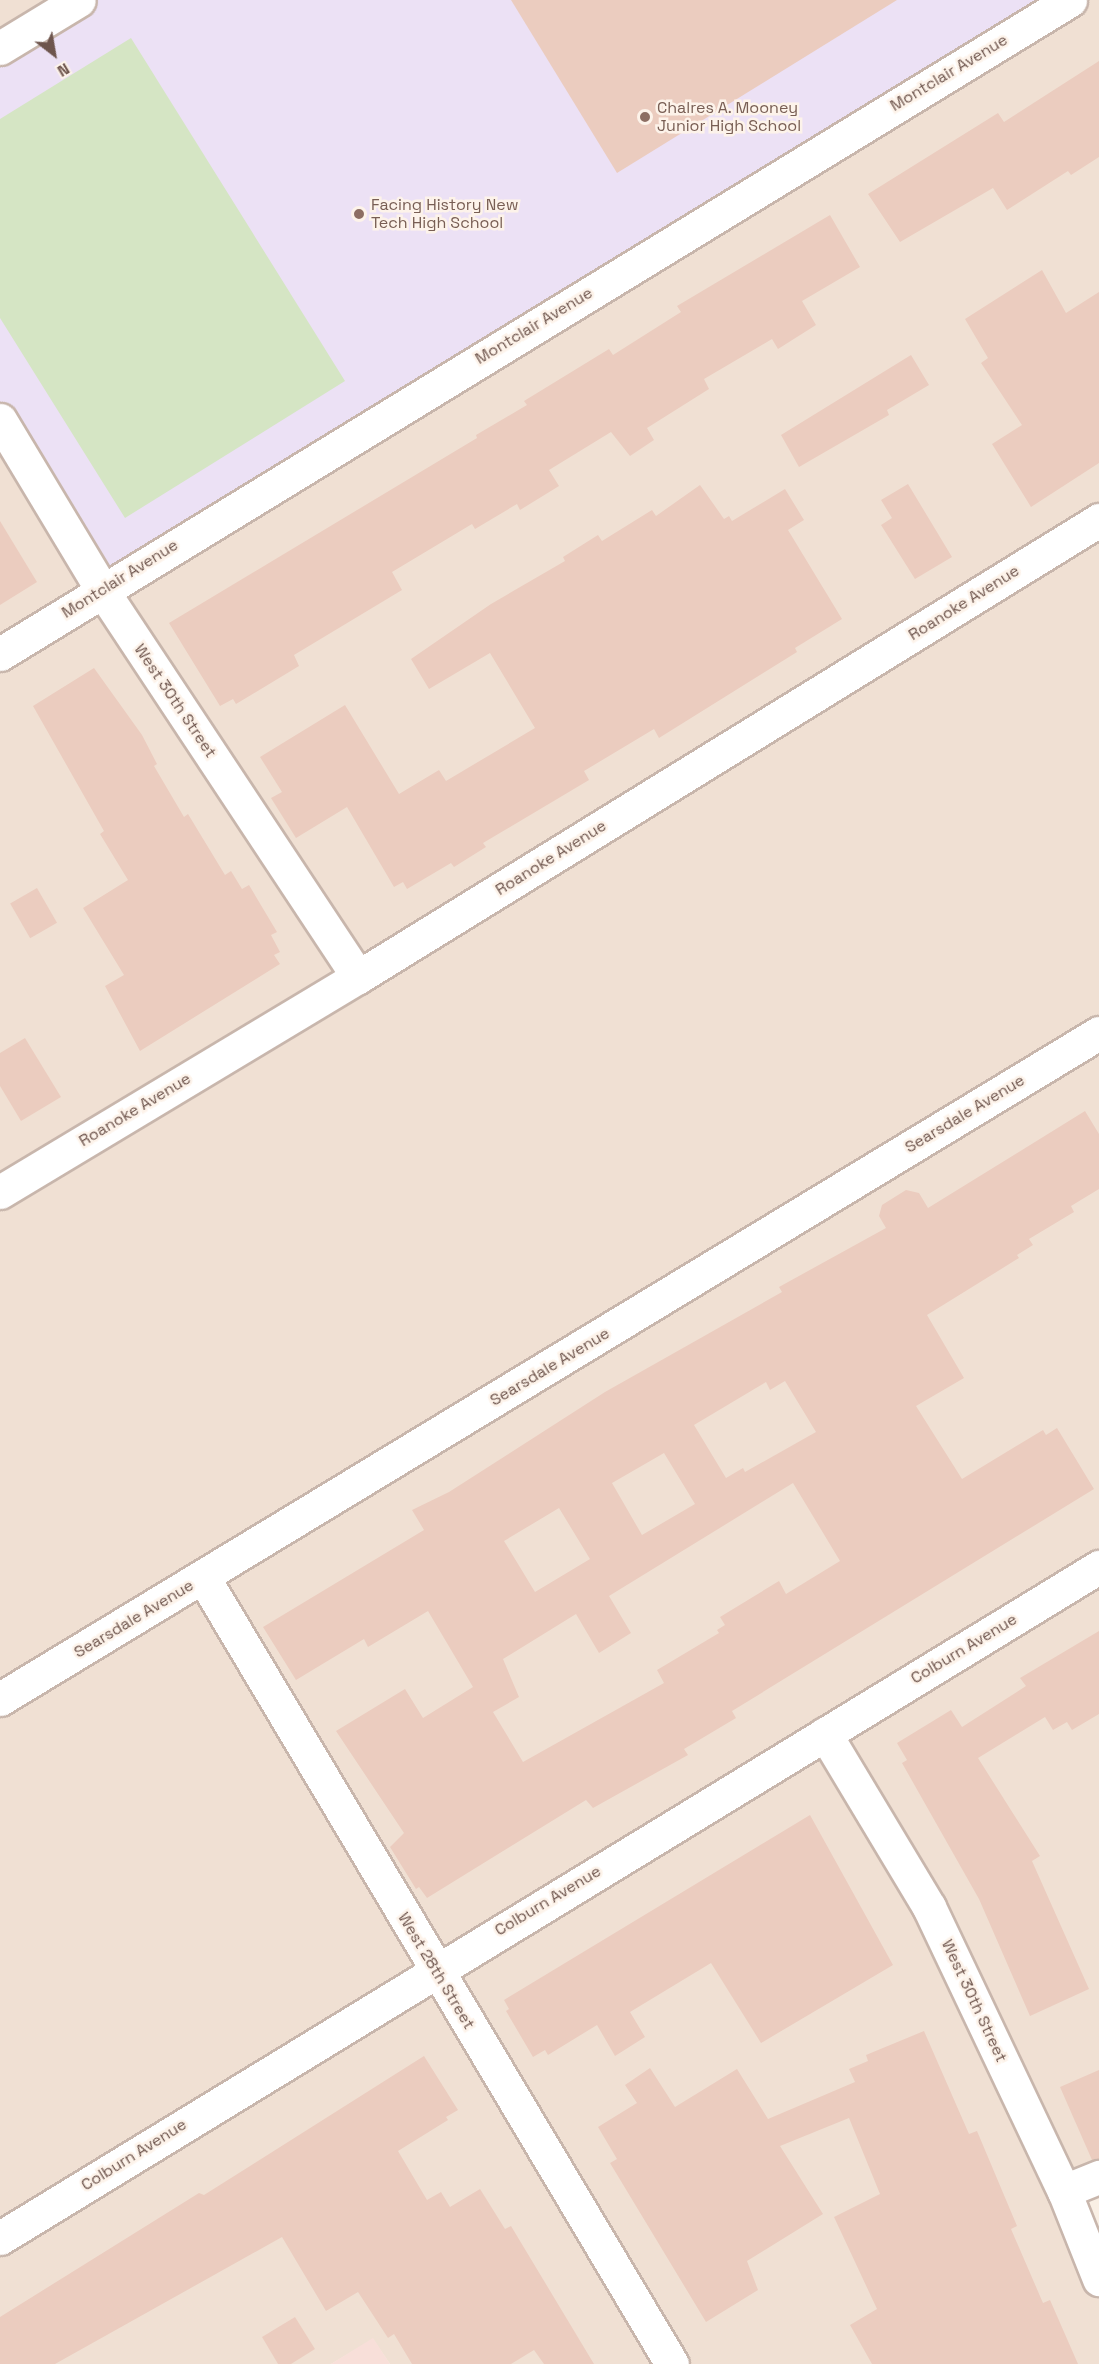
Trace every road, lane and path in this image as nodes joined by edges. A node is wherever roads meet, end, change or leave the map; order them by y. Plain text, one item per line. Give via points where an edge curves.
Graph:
1 (79, 0) edge
2 (1070, 0) edge
3 (0, 48) edge
4 (0, 420) edge
5 (1099, 520) edge
6 (102, 590) junction
7 (0, 654) edge
8 (358, 976) junction
9 (1099, 1033) edge
10 (0, 1192) edge
11 (1099, 1567) edge
12 (203, 1577) junction
13 (0, 1699) edge
14 (825, 1734) junction
15 (435, 1970) junction
16 (1099, 2177) edge
17 (1064, 2191) junction
18 (0, 2238) edge
19 (1099, 2279) edge
20 (672, 2364) edge

1 - 3 street
2 - 6 street, Montclair Avenue
4 - 6 street, West 30th Street
5 - 8 street, Roanoke Avenue
6 - 7 street, Montclair Avenue
6 - 8 street, West 30th Street
8 - 10 street, Roanoke Avenue
9 - 12 street, Searsdale Avenue
11 - 14 street, Colburn Avenue
12 - 13 street, Searsdale Avenue
12 - 15 street, West 28th Street
14 - 15 street, Colburn Avenue
14 - 17 street, West 30th Street via 929,1907
15 - 18 street, Colburn Avenue
15 - 20 street, West 28th Street
16 - 17 street
17 - 19 street, West 30th Street

